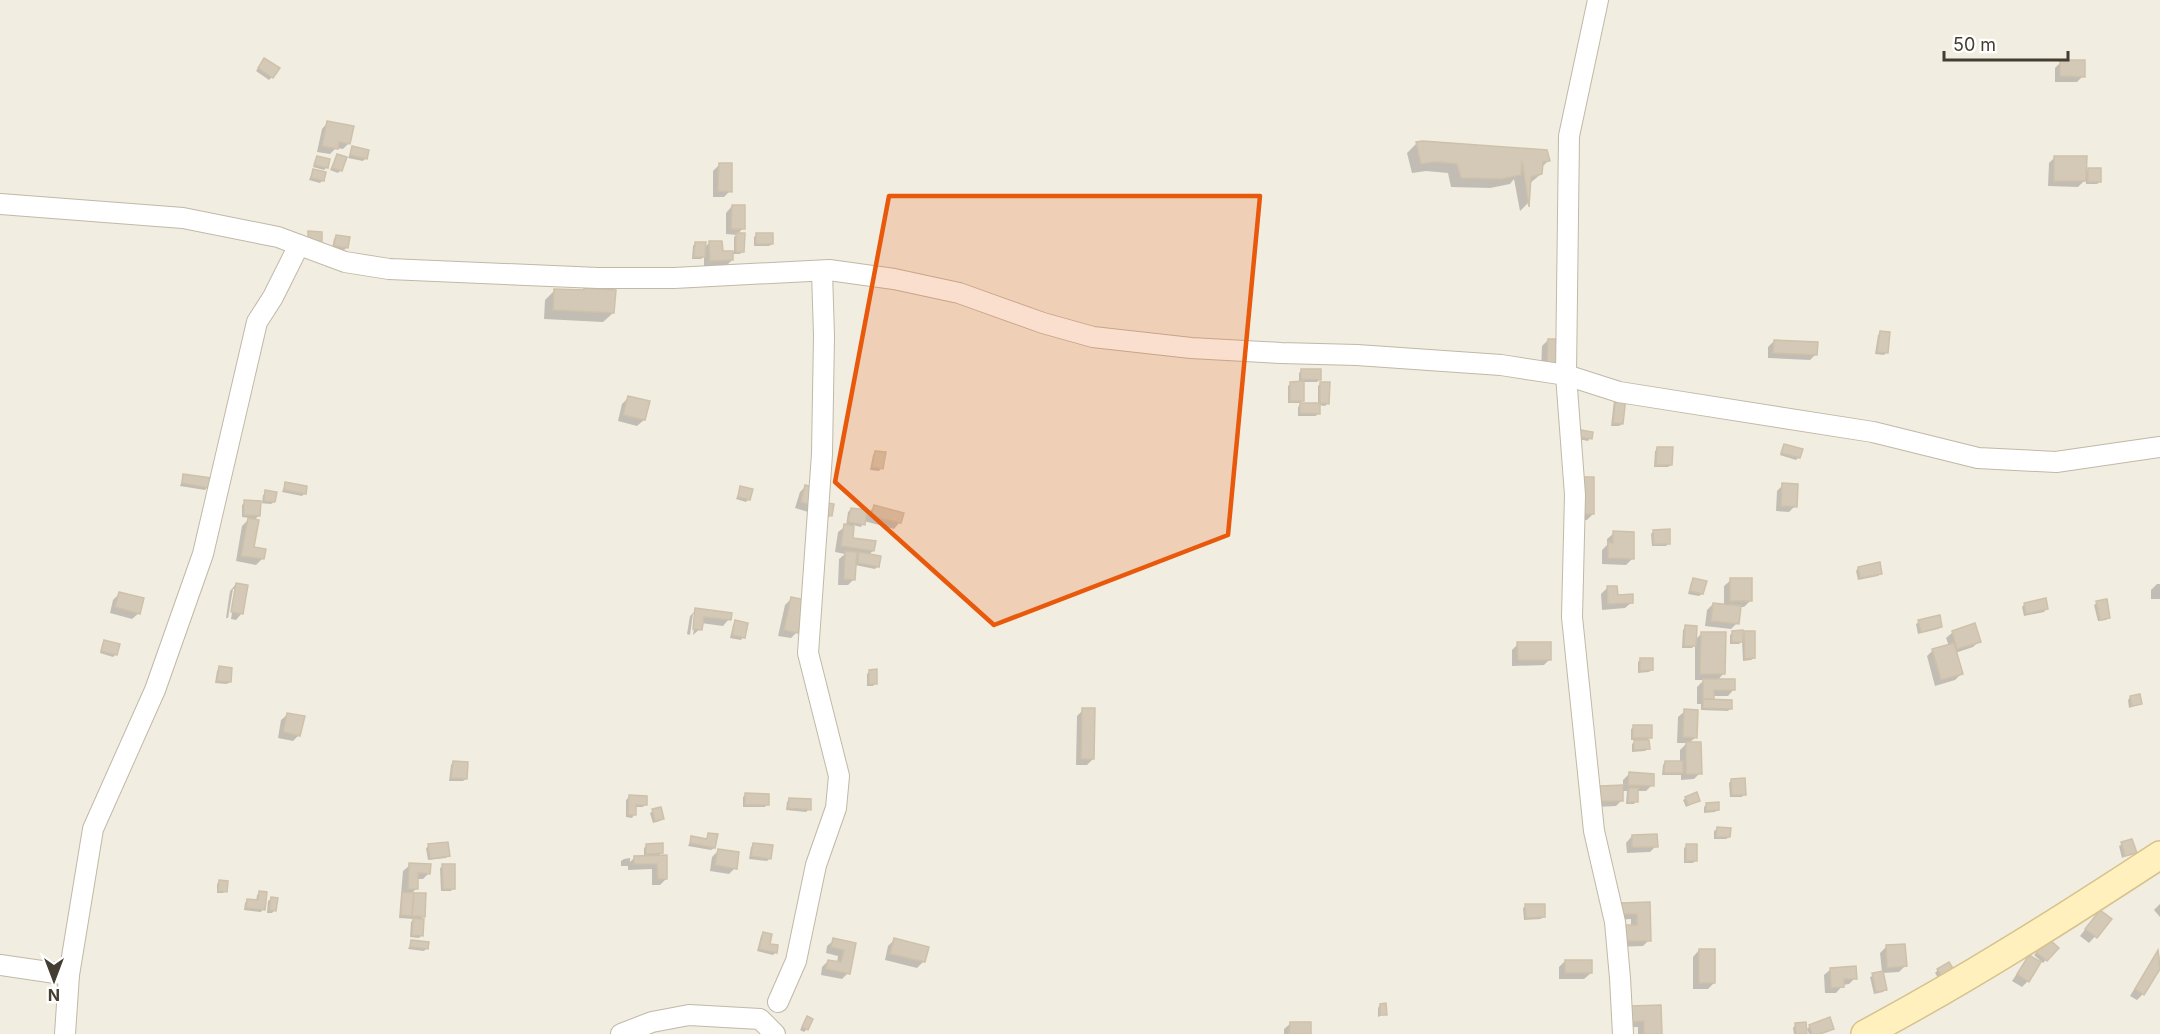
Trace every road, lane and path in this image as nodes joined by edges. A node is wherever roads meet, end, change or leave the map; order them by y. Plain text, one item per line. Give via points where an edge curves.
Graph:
1 (1598, 0) edge
2 (0, 204) edge
3 (299, 245) junction
4 (822, 271) junction
5 (1566, 375) junction
6 (2160, 447) edge
7 (2160, 855) edge
8 (0, 965) edge
9 (69, 975) junction
10 (778, 1002) dead end
11 (65, 1034) edge
12 (621, 1034) edge
13 (775, 1034) edge
14 (1623, 1034) edge
15 (1865, 1034) edge

1 - 5 street via 1569,136
2 - 3 street via 183,218 278,237
3 - 4 street via 345,262 389,269 674,279
3 - 9 street via 255,329 203,554 155,690 93,829
4 - 5 street via 894,279 959,293 1094,337 1191,348 1501,365
4 - 10 street via 822,454 808,652 839,776 836,808 816,865 796,961
5 - 6 street via 1619,392 1873,432 1978,458 2056,462
5 - 14 street via 1575,495 1572,616 1594,831 1615,922
7 - 15 main road via 2036,936
8 - 9 street
9 - 11 street
12 - 13 street via 652,1022 689,1015 760,1019

